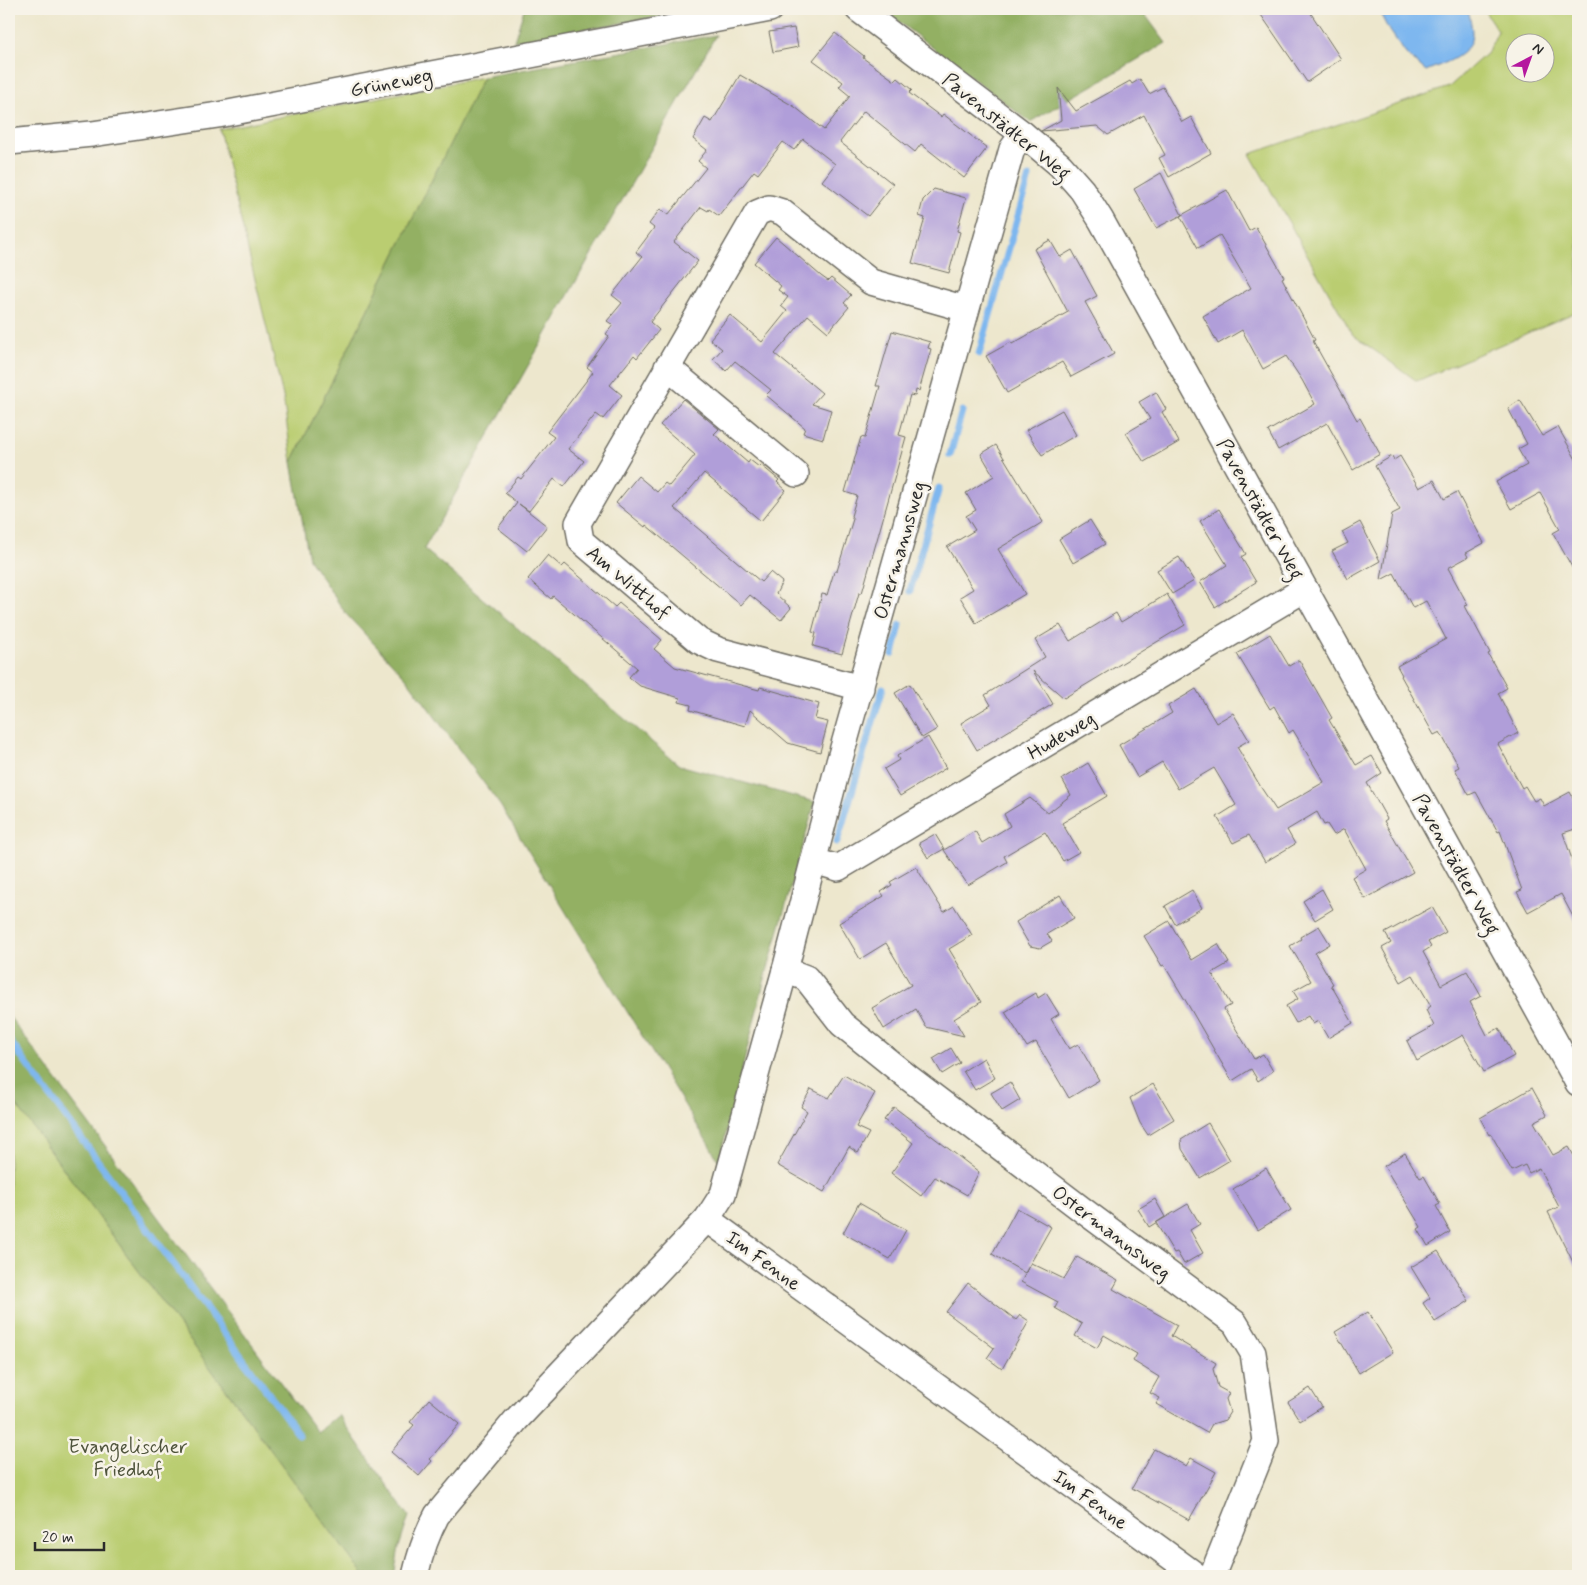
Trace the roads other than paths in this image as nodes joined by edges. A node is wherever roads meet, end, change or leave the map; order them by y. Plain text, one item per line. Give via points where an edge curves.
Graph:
1 (770, 9) edge
2 (858, 9) edge
3 (1023, 134) junction
4 (9, 142) edge
5 (966, 308) junction
6 (667, 367) junction
7 (796, 474) dead end
8 (1305, 589) junction
9 (861, 688) junction
10 (814, 861) junction
11 (785, 970) junction
12 (1578, 1083) edge
13 (707, 1219) junction
14 (415, 1576) edge
15 (1197, 1576) edge
16 (1212, 1576) edge

1 - 4 street, Grüneweg via 218,116
2 - 3 street, Pavenstädter Weg
3 - 5 street, Ostermannsweg via 1012,149
3 - 8 street, Pavenstädter Weg via 1060,165 1087,197
5 - 6 street, Am Witthof via 871,282 782,212 768,208 757,213
5 - 9 street, Ostermannsweg
6 - 7 street
6 - 9 street, Am Witthof via 578,523 581,541 699,641 718,650
8 - 10 street, Hudeweg via 838,868
8 - 12 street, Pavenstädter Weg
9 - 10 street, Ostermannsweg
10 - 11 street, Ostermannsweg
11 - 13 street, Ostermannsweg via 723,1194
11 - 16 street, Ostermannsweg via 806,978 842,1024 902,1072 1235,1323 1253,1354 1266,1441
13 - 14 street, Im Fenne via 516,1420 437,1515 420,1554
13 - 15 street, Im Fenne

